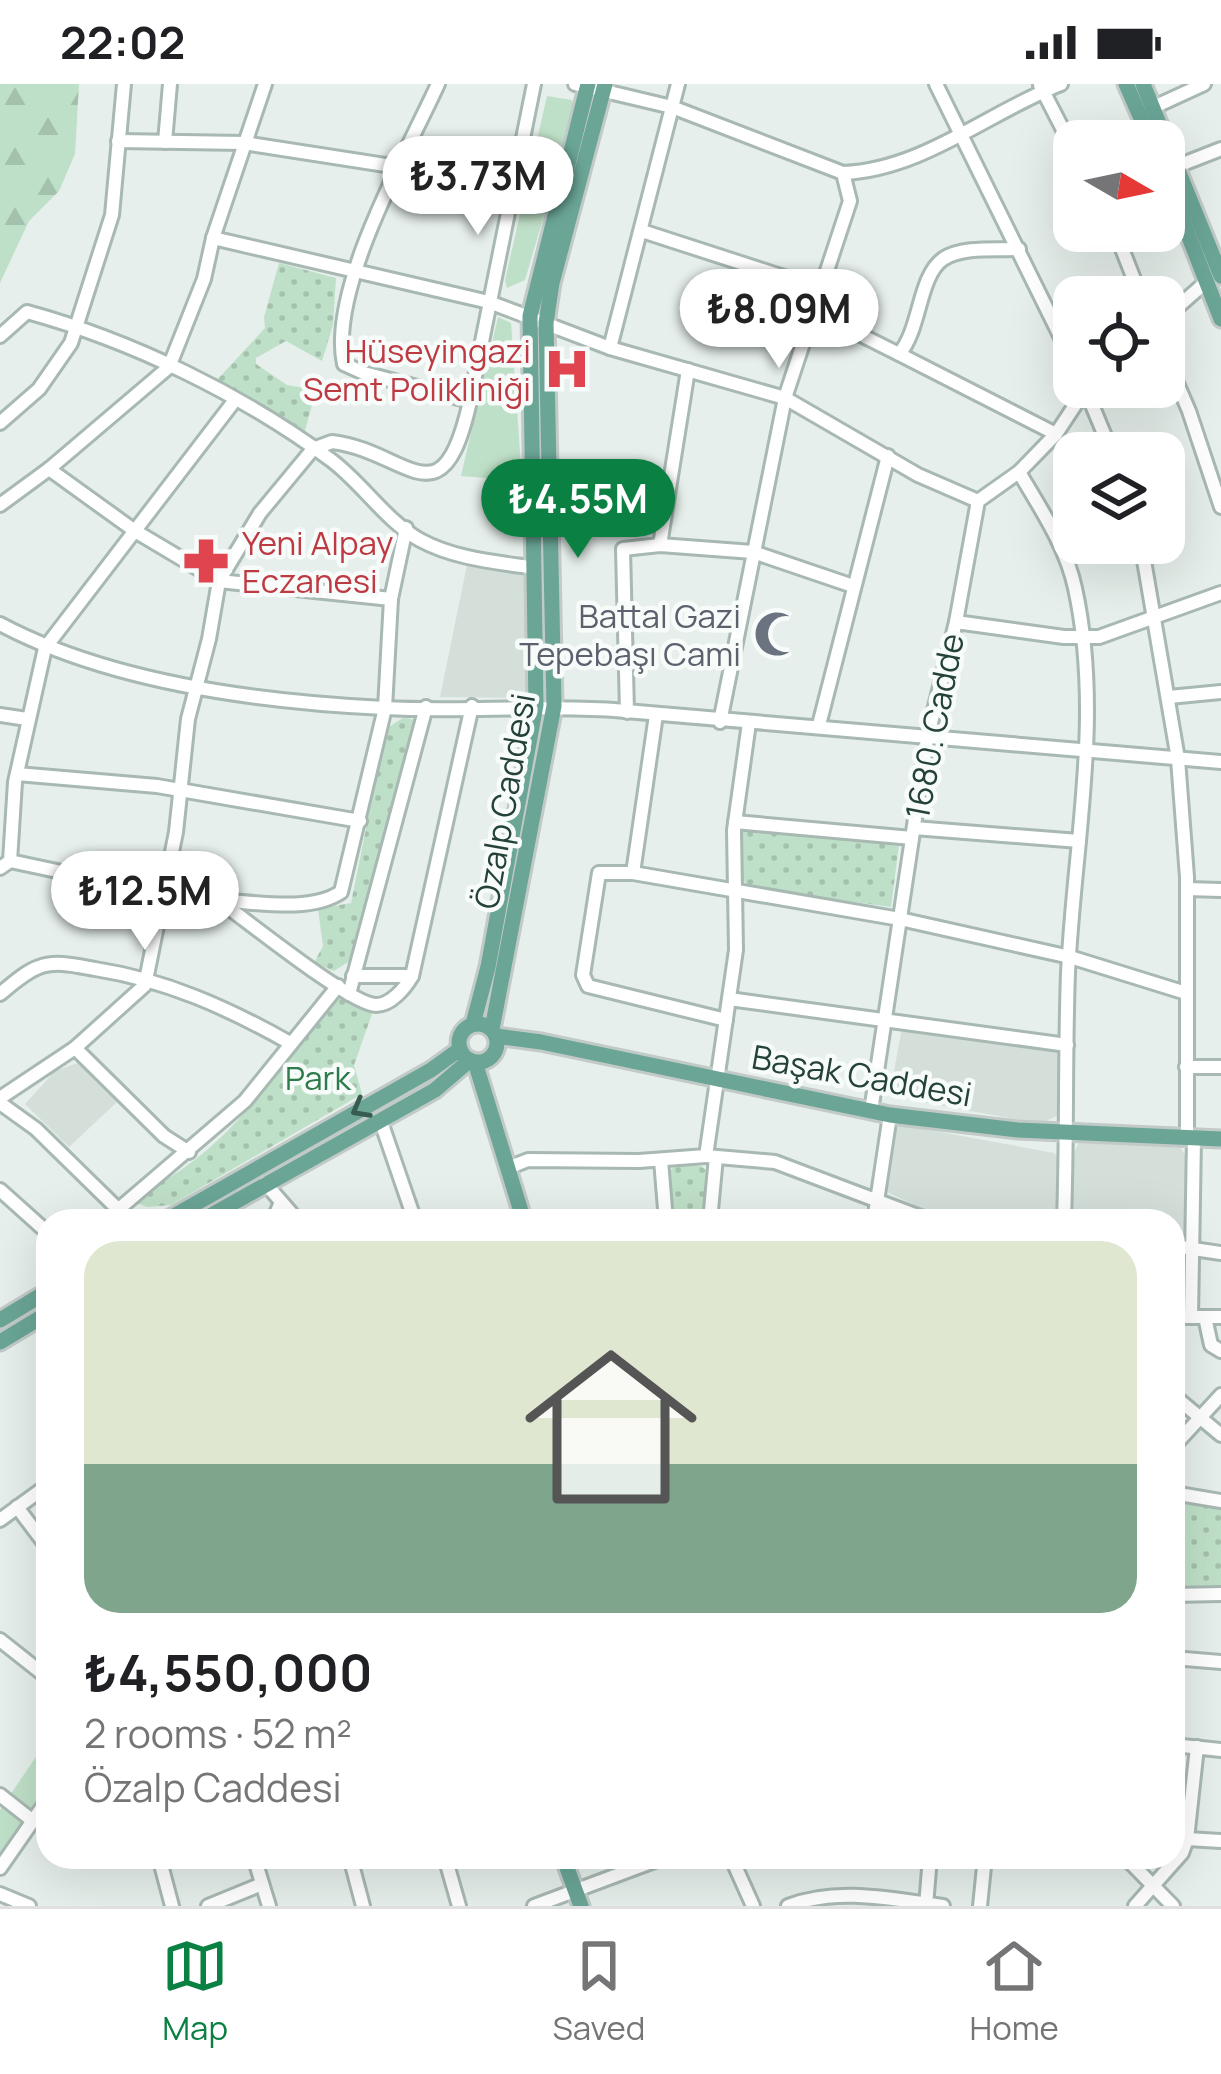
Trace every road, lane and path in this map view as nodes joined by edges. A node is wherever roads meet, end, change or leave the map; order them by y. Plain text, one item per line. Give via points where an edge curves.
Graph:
1 (124, 84) edge
2 (170, 84) edge
3 (265, 84) edge
4 (438, 84) edge
5 (534, 84) edge
6 (678, 84) edge
7 (936, 84) edge
8 (1061, 84) edge
9 (1126, 84) edge
10 (1143, 84) edge
11 (1204, 84) edge
12 (592, 86) edge
13 (1041, 88) edge
14 (673, 107) junction
15 (1154, 107) junction
16 (1058, 120) edge
17 (1142, 120) edge
18 (1157, 120) edge
19 (962, 134) junction
20 (118, 141) junction
21 (165, 142) junction
22 (244, 143) junction
23 (1221, 149) edge
24 (1185, 163) edge
25 (399, 169) junction
26 (843, 173) junction
27 (514, 185) junction
28 (1185, 211) edge
29 (642, 231) junction
30 (213, 238) junction
31 (1019, 249) junction
32 (355, 272) junction
33 (1213, 279) edge
34 (821, 289) junction
35 (489, 302) junction
36 (1185, 302) edge
37 (815, 312) junction
38 (1221, 319) edge
39 (538, 320) junction
40 (1053, 320) edge
41 (75, 327) junction
42 (0, 336) edge
43 (610, 348) junction
44 (898, 354) junction
45 (169, 367) junction
46 (688, 370) junction
47 (785, 398) junction
48 (235, 400) junction
49 (1185, 400) edge
50 (470, 401) junction
51 (0, 423) edge
52 (1053, 432) edge
53 (1053, 437) edge
54 (313, 449) junction
55 (888, 456) junction
56 (49, 469) junction
57 (1018, 472) junction
58 (978, 501) junction
59 (0, 505) edge
60 (1221, 507) edge
61 (406, 528) junction
62 (135, 531) junction
63 (660, 545) junction
64 (753, 552) junction
65 (1145, 564) edge
66 (535, 568) junction
67 (219, 581) junction
68 (853, 586) junction
69 (1221, 592) edge
70 (391, 598) junction
71 (1156, 616) junction
72 (956, 622) junction
73 (0, 624) edge
74 (1082, 637) junction
75 (45, 648) junction
76 (199, 686) junction
77 (1221, 692) edge
78 (1169, 698) junction
79 (536, 705) junction
80 (472, 706) junction
81 (554, 706) junction
82 (426, 707) junction
83 (385, 708) junction
84 (627, 712) junction
85 (0, 715) edge
86 (656, 715) junction
87 (27, 719) junction
88 (720, 722) junction
89 (749, 723) junction
90 (819, 725) junction
91 (927, 740) junction
92 (1088, 752) junction
93 (1178, 759) junction
94 (1221, 762) edge
95 (16, 774) junction
96 (178, 789) junction
97 (6, 808) edge
98 (360, 820) junction
99 (735, 822) junction
100 (913, 833) junction
101 (1079, 841) junction
102 (5, 865) edge
103 (633, 873) junction
104 (1186, 889) junction
105 (1221, 890) edge
106 (735, 891) junction
107 (165, 893) junction
108 (218, 900) junction
109 (900, 920) junction
110 (1070, 957) junction
111 (353, 976) junction
112 (412, 976) junction
113 (146, 978) junction
114 (343, 990) junction
115 (1186, 993) junction
116 (0, 994) edge
117 (729, 999) junction
118 (885, 1019) junction
119 (726, 1020) junction
120 (473, 1024) junction
121 (494, 1033) junction
122 (290, 1043) junction
123 (1067, 1046) junction
124 (75, 1048) junction
125 (474, 1057) junction
126 (1186, 1067) junction
127 (1221, 1067) edge
128 (719, 1080) junction
129 (0, 1101) edge
130 (871, 1111) junction
131 (890, 1114) junction
132 (380, 1119) junction
133 (1067, 1132) junction
134 (1190, 1138) junction
135 (1221, 1139) edge
136 (188, 1152) junction
137 (711, 1156) junction
138 (661, 1160) junction
139 (508, 1168) junction
140 (265, 1183) junction
141 (0, 1190) edge
142 (281, 1202) junction
143 (878, 1203) junction
144 (120, 1208) joint
145 (186, 1209) edge
146 (221, 1209) edge
147 (278, 1209) edge
148 (287, 1209) edge
149 (411, 1209) edge
150 (520, 1209) edge
151 (665, 1209) edge
152 (710, 1209) edge
153 (877, 1209) edge
154 (896, 1209) edge
155 (1064, 1209) edge
156 (36, 1222) edge
157 (1185, 1246) edge
158 (1192, 1246) junction
159 (1221, 1253) edge
160 (36, 1298) edge
161 (1185, 1317) edge
162 (1198, 1317) junction
163 (1221, 1318) edge
164 (0, 1320) edge
165 (36, 1320) edge
166 (0, 1342) edge
167 (1221, 1351) edge
168 (1221, 1395) edge
169 (1185, 1405) edge
170 (1201, 1418) junction
171 (1185, 1435) edge
172 (1221, 1435) edge
173 (36, 1494) edge
174 (1185, 1495) edge
175 (1221, 1501) edge
176 (17, 1507) junction
177 (0, 1520) edge
178 (36, 1532) edge
179 (1221, 1594) edge
180 (1185, 1595) edge
181 (1, 1642) edge
182 (1185, 1659) edge
183 (1221, 1662) edge
184 (36, 1669) edge
185 (1185, 1746) edge
186 (1197, 1747) junction
187 (1221, 1750) edge
188 (0, 1796) edge
189 (36, 1817) edge
190 (33, 1821) junction
191 (1187, 1839) junction
192 (1221, 1841) edge
193 (1185, 1845) edge
194 (0, 1868) edge
195 (163, 1869) edge
196 (258, 1869) edge
197 (353, 1869) edge
198 (448, 1869) edge
199 (568, 1869) edge
200 (640, 1869) edge
201 (736, 1869) edge
202 (929, 1869) edge
203 (984, 1869) edge
204 (1137, 1869) edge
205 (1168, 1869) edge
206 (262, 1884) junction
207 (1154, 1886) junction
208 (0, 1894) edge
209 (579, 1899) edge
210 (926, 1905) edge
211 (29, 1906) edge
212 (172, 1906) edge
213 (208, 1906) edge
214 (268, 1906) edge
215 (363, 1906) edge
216 (459, 1906) edge
217 (534, 1906) edge
218 (753, 1906) edge
219 (788, 1906) edge
220 (943, 1906) edge
221 (980, 1906) edge
222 (1136, 1906) edge
223 (1173, 1906) edge

1 - 20 street
2 - 21 street
3 - 22 street
4 - 25 street
5 - 27 street
6 - 14 street
7 - 19 street
8 - 13 street
9 - 17 main road
10 - 15 main road
11 - 15 street
12 - 14 street
12 - 39 main road, Özalp Caddesi
13 - 16 street
13 - 19 street
14 - 26 street
14 - 29 street
15 - 18 main road
19 - 26 street via 873,172
19 - 31 street
20 - 21 street
20 - 41 street via 112,215
21 - 22 street
22 - 25 street
22 - 30 street
23 - 24 street
25 - 27 street
25 - 32 street
26 - 34 street via 850,201
27 - 35 street
28 - 33 main road
29 - 34 street
29 - 43 street
30 - 32 street
30 - 45 street
31 - 40 street
31 - 44 street via 942,260
32 - 35 street
32 - 50 street via 343,310 344,364
33 - 36 street
33 - 38 main road
34 - 37 street
35 - 39 street
35 - 50 street
37 - 44 street
37 - 47 street
39 - 43 street
39 - 66 main road, Özalp Caddesi
39 - 81 main road, Özalp Caddesi
41 - 42 street via 27,312
41 - 45 street
41 - 51 street via 62,361
43 - 46 street
44 - 52 street
45 - 48 street
45 - 56 street
46 - 47 street
46 - 63 street
47 - 55 street
47 - 64 street
48 - 54 street
48 - 62 street
49 - 60 street
50 - 54 street via 455,453 436,472 418,473 340,442
53 - 57 street
54 - 61 street
54 - 67 street via 260,512
55 - 58 street
55 - 68 street
56 - 59 street
56 - 62 street
57 - 58 street
57 - 74 street via 1067,566
58 - 72 street, 1680. Cadde
61 - 66 street via 461,556
61 - 70 street
62 - 67 street
62 - 75 street
63 - 64 street
63 - 84 street via 622,549
64 - 68 street
64 - 88 street
65 - 71 street
66 - 79 main road, Özalp Caddesi
67 - 70 street
67 - 76 street
68 - 90 street
69 - 71 street
70 - 83 street
71 - 74 street
71 - 78 street
72 - 74 street
72 - 91 street, 1680. Cadde
73 - 75 street
74 - 92 street
75 - 76 street
75 - 87 street
76 - 83 street
76 - 96 street
77 - 78 street
78 - 93 street
79 - 80 street
79 - 81 street
79 - 120 main road, Özalp Caddesi
80 - 82 street
80 - 112 street
81 - 84 street
81 - 121 main road, Özalp Caddesi
82 - 83 street
82 - 111 street
83 - 98 street
84 - 86 street
85 - 87 street
86 - 88 street
86 - 103 street
87 - 95 street
88 - 89 street
89 - 90 street
89 - 99 street
90 - 91 street
91 - 92 street
91 - 100 street, 1680. Cadde
92 - 93 street
92 - 101 street
93 - 94 street
93 - 104 street
95 - 96 street
95 - 97 street
96 - 98 street
96 - 107 street
97 - 102 street
98 - 108 street via 341,892 328,901
99 - 100 street
99 - 106 street
100 - 101 street
100 - 109 street, 1680. Cadde
101 - 110 street
102 - 107 street
103 - 106 street
103 - 119 street via 599,873 583,974 588,986
104 - 105 street
104 - 115 street
106 - 109 street
106 - 117 street
107 - 108 street
107 - 113 street
108 - 114 street
109 - 110 street
109 - 118 street, 1680. Cadde
110 - 115 street
110 - 123 street
111 - 112 street
111 - 114 street
112 - 114 street via 375,1006
113 - 116 street via 42,965
113 - 122 street
113 - 124 street
114 - 122 street
115 - 126 street
117 - 118 street
117 - 119 street
118 - 123 street
118 - 130 street, 1680. Cadde
119 - 128 street
120 - 121 main road, Başak Caddesi
120 - 125 main road, Özalp Caddesi via 460,1036
121 - 125 main road, Özalp Caddesi via 497,1048
121 - 128 main road, Başak Caddesi
122 - 136 street via 245,1100
123 - 133 street
124 - 129 street
124 - 136 street
125 - 132 main road via 435,1090
125 - 139 main road
125 -> 145 main road via 431,1070
126 - 127 street
126 - 134 street
128 - 130 main road, Başak Caddesi
128 - 137 street
129 - 144 street
130 - 131 main road, Başak Caddesi
131 - 133 main road, Başak Caddesi
131 - 143 street
132 - 140 main road
132 - 149 street
133 - 134 main road, Başak Caddesi
133 - 155 street
134 - 135 main road, Başak Caddesi
134 - 158 street
136 - 144 street
137 - 138 street
137 - 143 street via 775,1162
137 - 152 street
138 - 139 street via 528,1160
138 - 151 street
139 - 150 main road
140 - 142 street
140 - 146 main road
141 - 156 street
142 - 147 street
142 - 148 street
143 - 153 street
143 - 154 street
157 - 158 street
158 - 159 street
158 - 162 street
160 - 164 main road
161 - 162 street
162 - 163 street
162 - 167 street
165 - 166 main road
168 - 170 street
169 - 170 street
170 - 171 street
170 - 172 street
173 - 176 street
174 - 175 street
176 - 177 street
176 - 178 street
179 - 180 street
181 - 184 street
182 - 183 street
185 - 186 street
186 - 187 street
186 - 191 street
188 - 190 street
189 - 190 street
190 - 194 street
191 - 192 street
191 - 193 street
195 - 212 street
196 - 206 street
197 - 215 street
198 - 216 street
199 - 209 main road
200 - 209 street
201 - 218 street
202 - 210 street
203 - 221 street
204 - 207 street
205 - 207 street
206 - 213 street
206 - 214 street
207 - 222 street
207 - 223 street
208 - 211 street
209 - 217 street
210 - 219 street via 837,1894
210 - 220 street

